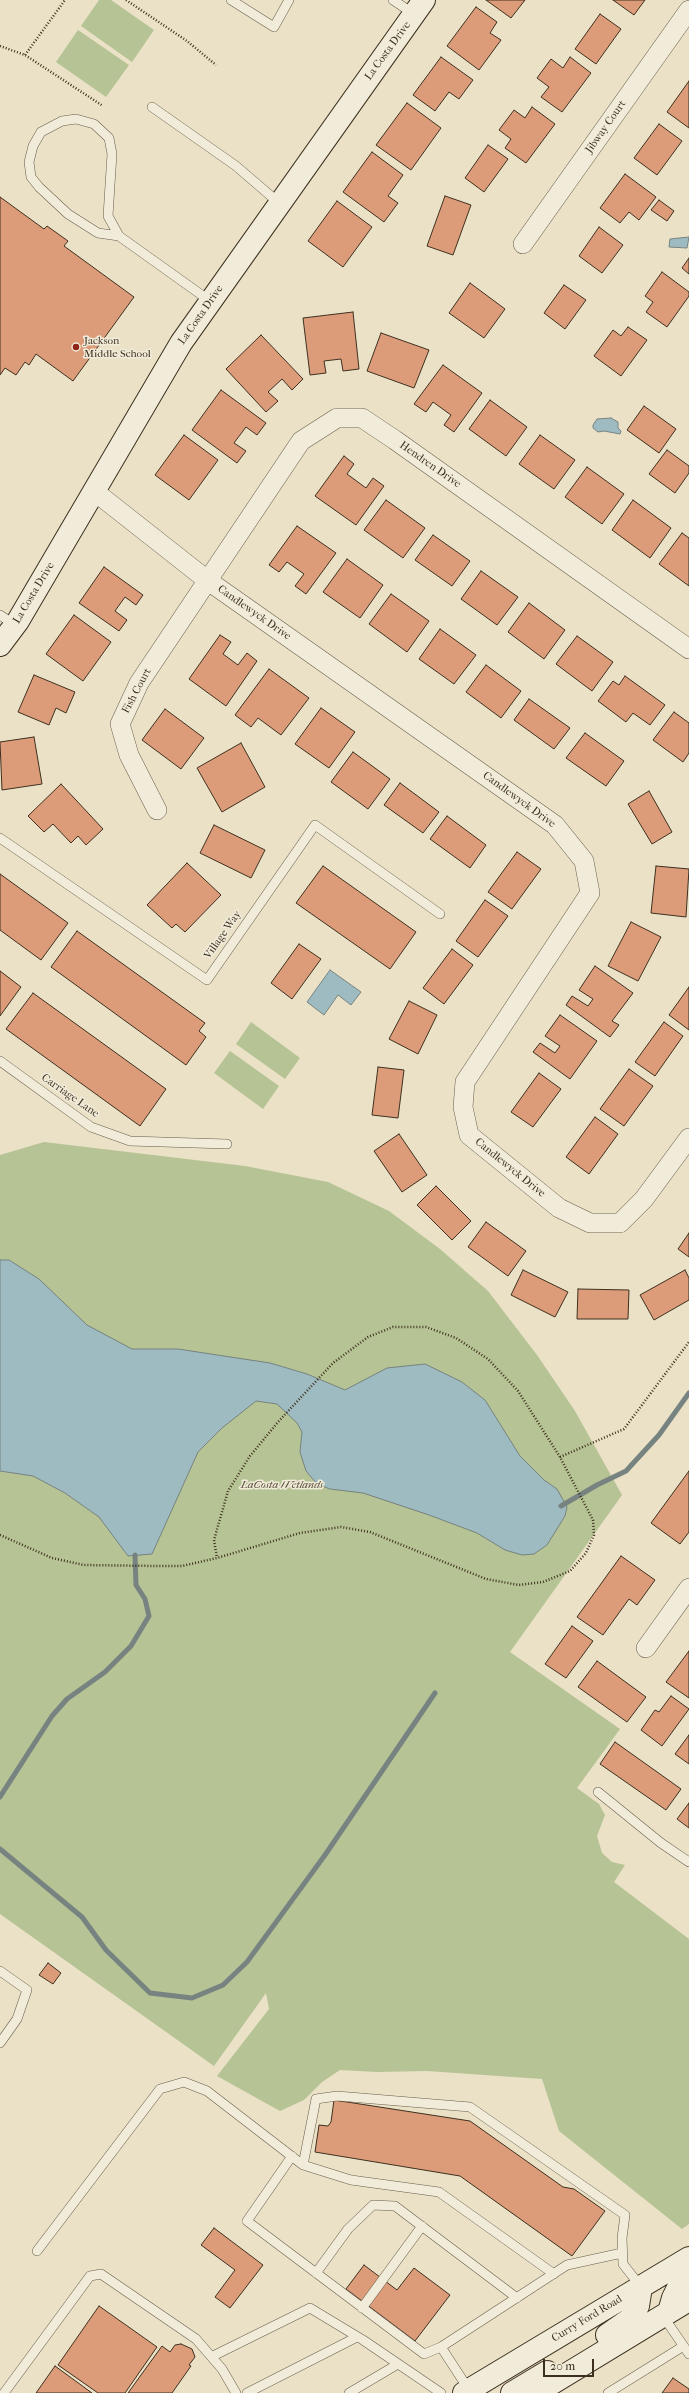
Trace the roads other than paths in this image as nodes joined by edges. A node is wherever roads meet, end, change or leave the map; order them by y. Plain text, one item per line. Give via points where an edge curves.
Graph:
1 (230, 0) edge
2 (289, 0) edge
3 (393, 0) edge
4 (419, 7) edge
5 (689, 10) edge
6 (152, 107) dead end
7 (279, 203) junction
8 (119, 236) junction
9 (523, 244) dead end
10 (210, 301) junction
11 (94, 491) junction
12 (207, 580) junction
13 (7, 620) edge
14 (0, 645) edge
15 (689, 649) edge
16 (157, 810) dead end
17 (0, 838) edge
18 (440, 914) dead end
19 (0, 1060) edge
20 (689, 1138) edge
21 (227, 1144) dead end
22 (689, 1588) edge
23 (646, 1648) dead end
24 (598, 1792) dead end
25 (689, 1862) edge
26 (0, 1971) edge
27 (0, 2043) edge
28 (292, 2156) junction
29 (304, 2165) junction
30 (421, 2225) junction
31 (38, 2251) dead end
32 (622, 2253) junction
33 (689, 2258) edge
34 (316, 2273) junction
35 (554, 2274) junction
36 (689, 2275) edge
37 (641, 2287) junction
38 (517, 2298) junction
39 (689, 2300) edge
40 (362, 2308) junction
41 (666, 2314) junction
42 (357, 2337) junction
43 (682, 2347) junction
44 (441, 2348) junction
45 (689, 2354) edge
46 (213, 2356) junction
47 (398, 2364) junction
48 (466, 2391) edge
49 (4, 2393) edge
50 (236, 2393) edge
51 (246, 2393) edge
52 (349, 2393) edge
53 (441, 2393) edge
54 (512, 2393) edge
55 (536, 2393) edge
56 (608, 2393) edge

1 - 2 lane via 274,27
3 - 4 lane
4 - 7 street, La Costa Drive
5 - 9 street, Jibway Court
6 - 7 lane via 236,166
7 - 10 street, La Costa Drive
8 - 8 lane via 108,216 112,154 109,138 94,124 76,119 62,121 41,132 33,146 29,162 31,177 68,214 98,233
8 - 10 lane
10 - 11 street, La Costa Drive via 181,343
11 - 12 street, Candlewyck Drive
11 - 13 street, La Costa Drive
12 - 15 street, Hendren Drive via 301,441 337,418 362,418
12 - 16 street, Fish Court via 139,683 120,724 129,755
12 - 20 street, Candlewyck Drive via 555,826 584,861 590,893 465,1082 463,1107 469,1135 558,1208 590,1222 620,1223 644,1199
13 - 14 street, La Costa Drive
17 - 18 lane, Village Way via 207,980 316,825
19 - 21 lane, Carriage Lane via 91,1127 130,1141
22 - 23 street
24 - 25 lane
26 - 27 lane via 27,1990 17,2019
28 - 29 lane
28 - 31 lane via 207,2091 184,2082 160,2089
28 - 34 lane via 247,2221
29 - 32 lane via 316,2099 337,2096 470,2107 625,2215
29 - 35 lane via 350,2180 439,2192
30 - 34 lane via 395,2206 373,2205 348,2229
30 - 38 lane
30 - 40 lane
32 - 35 lane via 567,2265
32 - 37 lane via 623,2264
33 - 37 street, Curry Ford Road
34 - 40 lane
35 - 38 lane
36 - 41 street via 682,2280
37 - 48 street, Curry Ford Road
37 - 54 street via 638,2306 630,2319
38 - 44 lane
39 - 41 street
40 - 44 lane via 424,2354
41 - 43 lane
41 - 55 street
42 - 46 lane via 310,2308
42 - 47 lane
42 - 51 lane
43 - 45 lane
43 - 56 lane
44 - 48 lane
46 - 49 lane via 196,2339 101,2274 90,2276
46 - 50 lane
47 - 52 lane
47 - 53 lane

